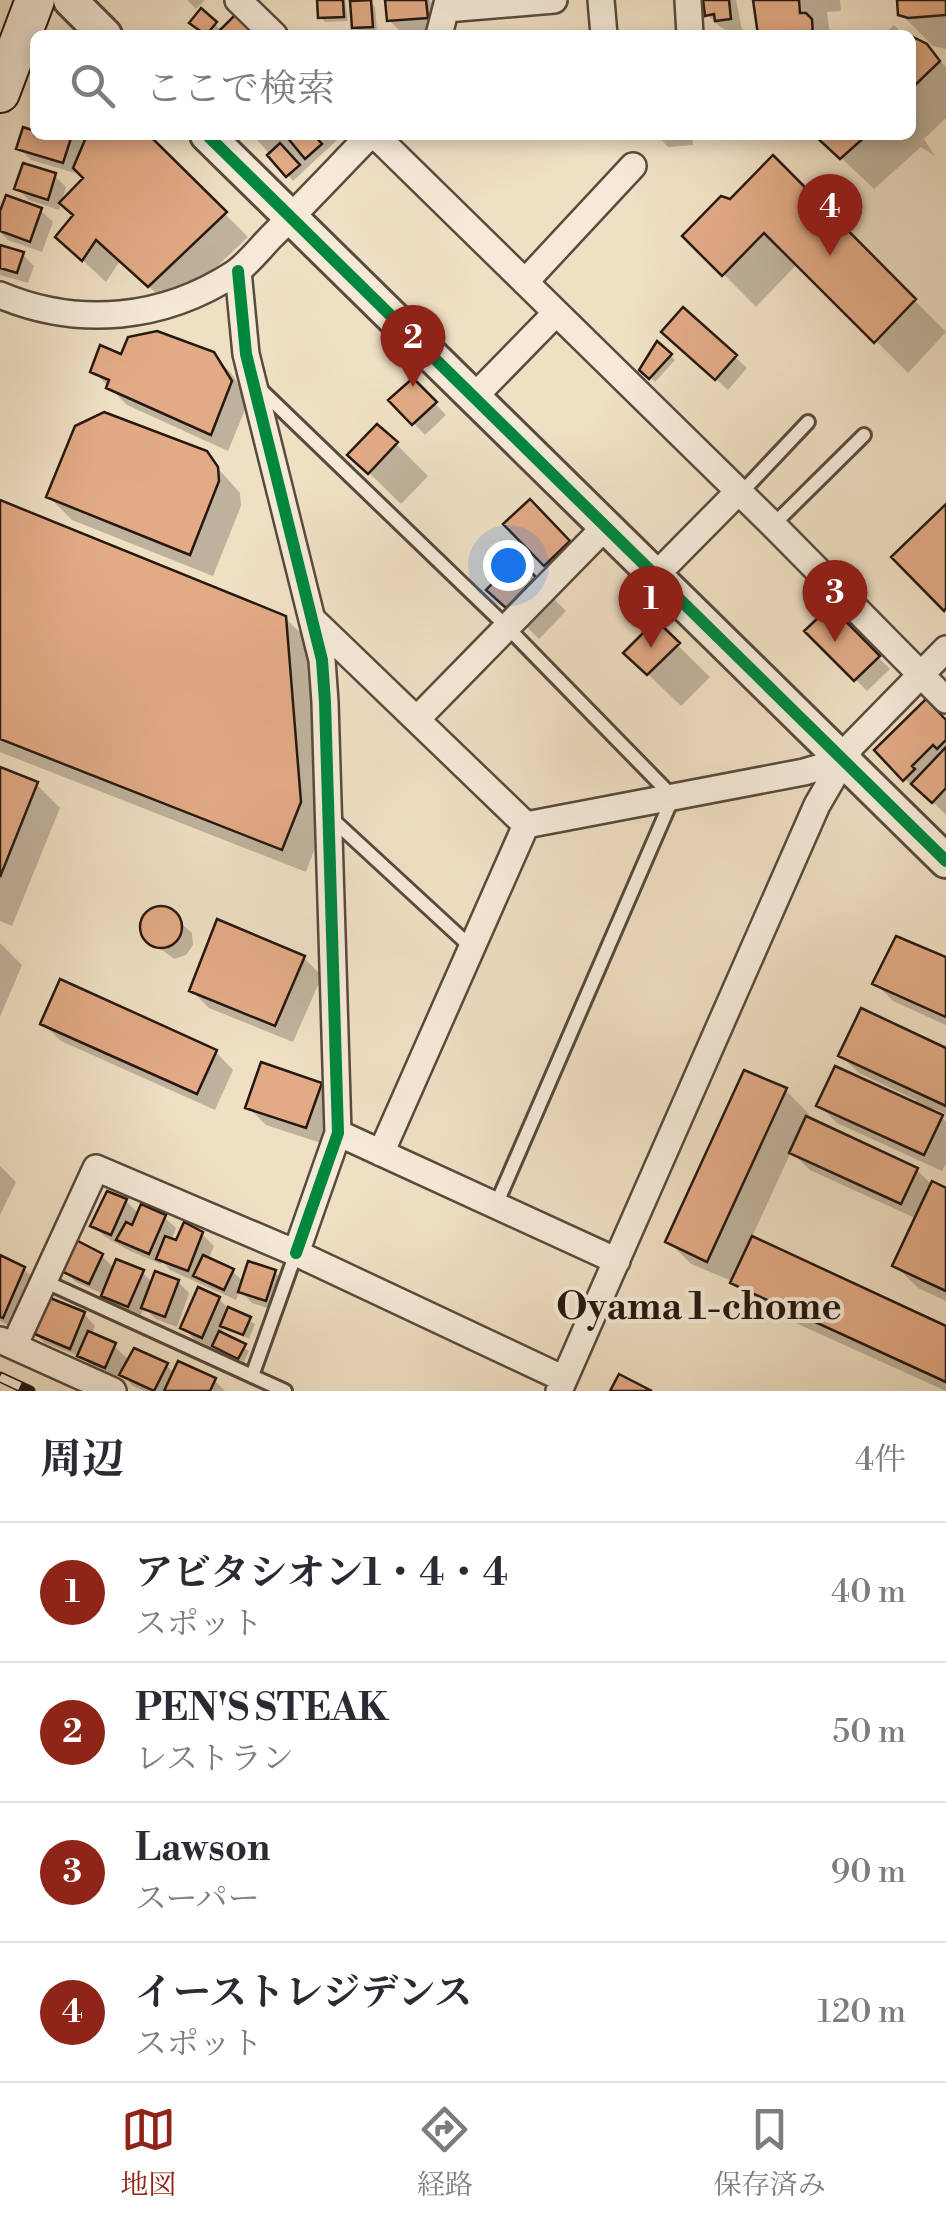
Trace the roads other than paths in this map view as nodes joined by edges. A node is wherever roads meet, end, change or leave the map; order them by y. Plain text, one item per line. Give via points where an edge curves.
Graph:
1 (35, 0) edge
2 (70, 0) edge
3 (238, 0) edge
4 (554, 0) edge
5 (602, 0) edge
6 (688, 0) edge
7 (447, 4) edge
8 (101, 30) edge
9 (269, 30) edge
10 (440, 30) edge
11 (604, 30) edge
12 (690, 30) edge
13 (0, 93) edge
14 (212, 140) edge
15 (368, 140) edge
16 (378, 140) edge
17 (632, 166) dead end
18 (291, 218) junction
19 (238, 271) junction
20 (526, 282) junction
21 (0, 295) edge
22 (556, 313) junction
23 (252, 382) junction
24 (473, 398) junction
25 (808, 422) dead end
26 (864, 435) dead end
27 (739, 493) junction
28 (773, 525) junction
29 (606, 526) junction
30 (656, 575) junction
31 (312, 619) junction
32 (507, 627) junction
33 (946, 649) edge
34 (921, 674) junction
35 (946, 700) edge
36 (418, 718) junction
37 (842, 761) junction
38 (673, 797) junction
39 (330, 817) junction
40 (526, 825) junction
41 (946, 861) edge
42 (472, 948) junction
43 (338, 1133) junction
44 (381, 1153) junction
45 (496, 1205) junction
46 (296, 1253) junction
47 (617, 1261) junction
48 (44, 1281) junction
49 (7, 1343) edge
50 (252, 1376) junction
51 (562, 1385) edge
52 (113, 1391) edge
53 (285, 1391) edge

1 - 13 main road
2 - 8 street
3 - 9 street
4 - 7 street
5 - 11 street
6 - 12 street
7 - 10 street
14 - 18 street
15 - 18 street
16 - 20 street
17 - 20 street
18 - 19 street
18 - 24 street
19 - 21 street via 193,297 125,315 53,312
19 - 23 street
20 - 22 street
22 - 24 street
22 - 27 street
23 - 31 street
23 - 32 lane
24 - 29 street
25 - 27 lane
26 - 28 lane
27 - 28 street
27 - 30 street
28 - 34 street
29 - 30 street
29 - 32 street
30 - 37 street
31 - 36 street
31 - 39 street via 322,660
32 - 36 street
32 - 38 lane
33 - 34 street
34 - 35 street
34 - 37 street
36 - 40 street
37 - 38 street
37 - 41 street
37 - 47 street
38 - 40 street
38 - 45 lane
39 - 42 lane
39 - 43 street
40 - 42 street
42 - 44 street
43 - 44 street
43 - 46 street
44 - 45 street
45 - 47 street
46 - 48 street via 96,1168
46 - 50 lane
46 - 51 street
47 - 51 street
48 - 49 street
48 - 50 lane
49 - 52 street
50 - 53 lane

